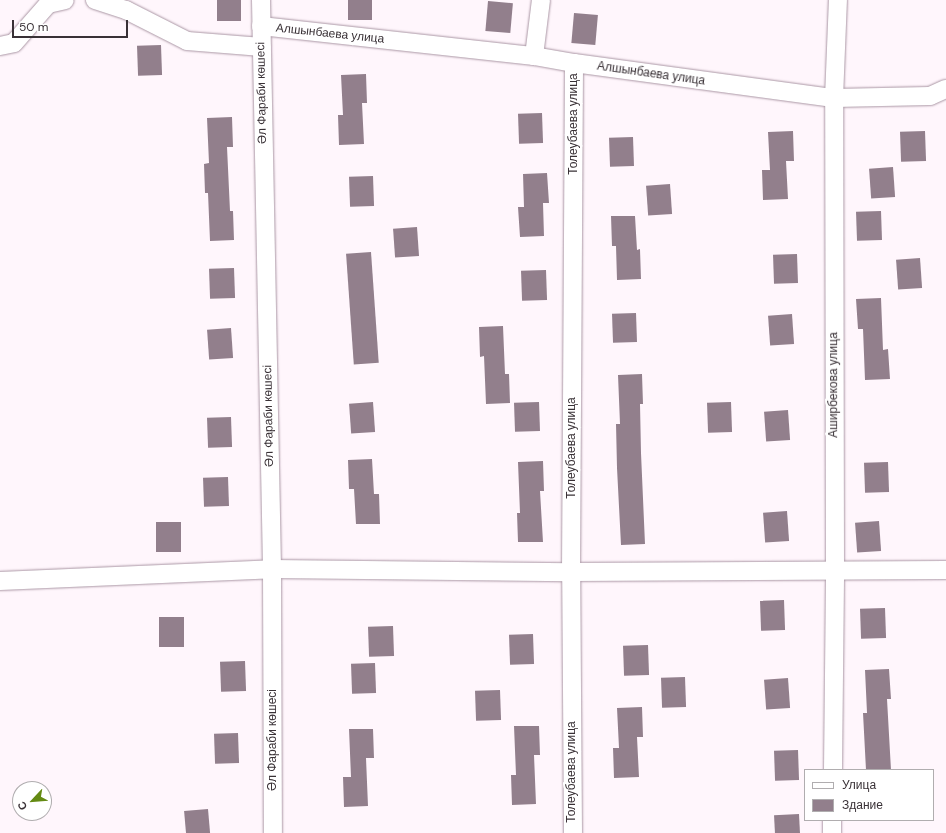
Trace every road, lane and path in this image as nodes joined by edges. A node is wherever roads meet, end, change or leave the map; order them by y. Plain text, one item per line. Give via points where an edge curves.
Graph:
1 (65, 0) edge
2 (95, 0) edge
3 (261, 0) edge
4 (541, 0) edge
5 (838, 0) edge
6 (261, 26) junction
7 (0, 46) edge
8 (262, 46) junction
9 (534, 56) junction
10 (574, 63) junction
11 (946, 89) edge
12 (834, 98) junction
13 (272, 569) junction
14 (946, 570) edge
15 (835, 571) junction
16 (571, 572) junction
17 (0, 581) edge
18 (833, 769) edge
19 (832, 821) edge
20 (273, 833) edge
21 (573, 833) edge
22 (832, 833) edge

1 - 7 street via 48,4 14,44
2 - 8 street via 126,10 187,41
3 - 6 street, Әл Фараби көшесі
4 - 9 street
5 - 12 street, Аширбекова улица
6 - 8 street, Әл Фараби көшесі
6 - 9 street, Алшынбаева улица
8 - 13 street, Әл Фараби көшесі
9 - 10 street, Алшынбаева улица
10 - 12 street, Алшынбаева улица
10 - 16 street, Толеубаева улица
11 - 12 street, Алшынбаева улица via 930,96
12 - 15 street, Аширбекова улица
13 - 16 street
13 - 17 street
13 - 20 street, Әл Фараби көшесі
14 - 15 street
15 - 16 street
15 - 18 street, Аширбекова улица
16 - 21 street, Толеубаева улица
19 - 22 street

